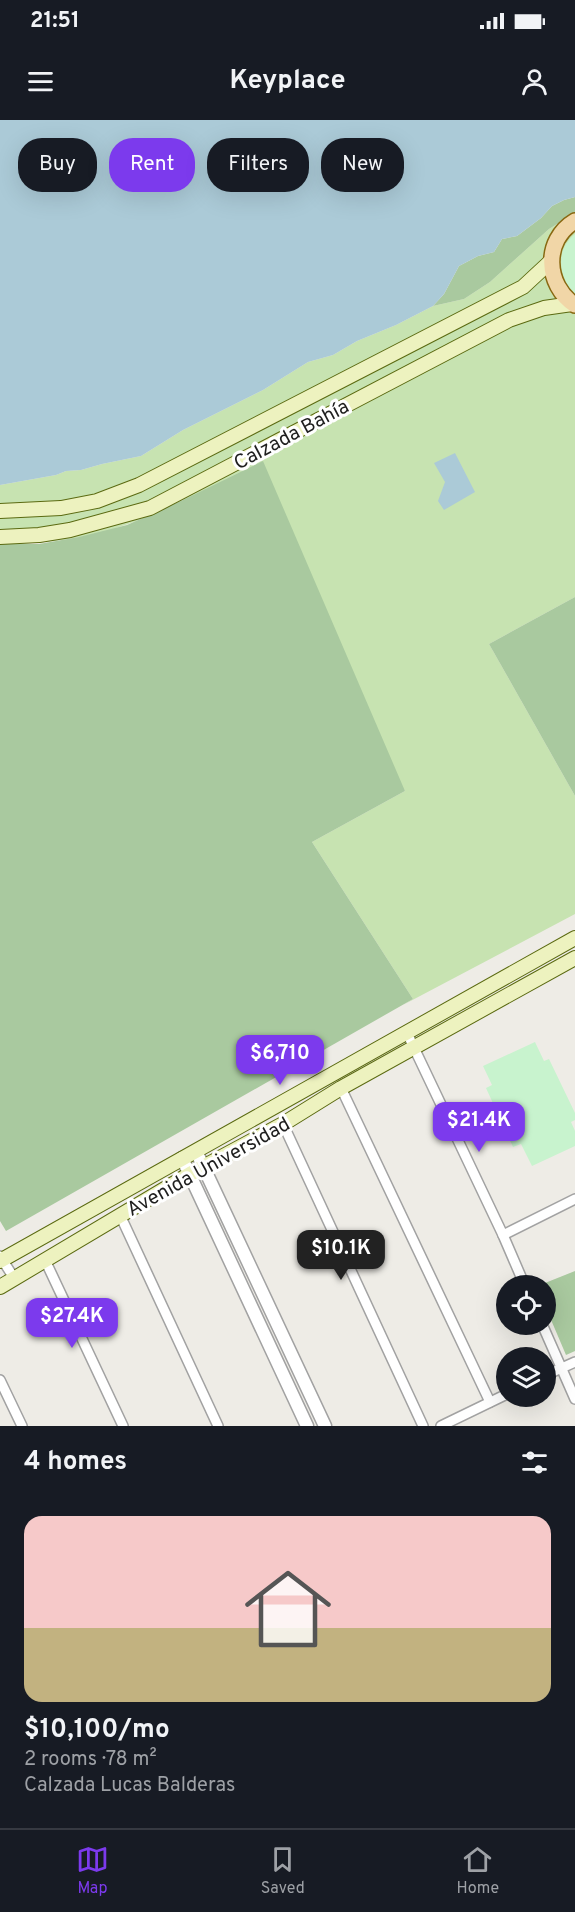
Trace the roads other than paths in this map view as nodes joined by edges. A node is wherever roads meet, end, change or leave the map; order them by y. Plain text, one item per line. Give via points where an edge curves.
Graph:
1 (575, 221) edge
2 (551, 261) junction
3 (574, 304) edge
4 (0, 511) edge
5 (0, 537) edge
6 (575, 938) edge
7 (575, 958) edge
8 (406, 1033) junction
9 (414, 1047) junction
10 (341, 1088) junction
11 (283, 1124) junction
12 (196, 1151) junction
13 (182, 1158) junction
14 (205, 1167) junction
15 (190, 1174) junction
16 (575, 1199) edge
17 (120, 1215) junction
18 (503, 1235) junction
19 (1, 1259) edge
20 (45, 1260) junction
21 (520, 1275) edge
22 (14, 1278) junction
23 (0, 1287) edge
24 (547, 1335) edge
25 (575, 1362) edge
26 (561, 1368) junction
27 (556, 1370) edge
28 (0, 1380) edge
29 (496, 1399) edge
30 (575, 1399) edge
31 (490, 1402) junction
32 (22, 1426) edge
33 (123, 1426) edge
34 (218, 1426) edge
35 (307, 1426) edge
36 (325, 1426) edge
37 (423, 1426) edge
38 (441, 1426) edge

1 - 2 main road via 561,233
2 - 3 main road via 556,285
2 - 4 main road, Calzada Bahía via 523,287 139,484 96,501 61,508
3 - 5 main road, Calzada Bahía via 544,308 509,320 150,508 70,530
6 - 8 main road, Avenida Universidad
7 - 9 main road, Avenida Universidad
8 - 9 street
8 - 12 main road, Avenida Universidad
9 - 10 main road, Avenida Universidad
9 - 18 street
10 - 11 main road, Avenida Universidad
10 - 31 street
11 - 14 main road, Avenida Universidad
11 - 37 street
12 - 13 main road, Avenida Universidad
12 - 14 street
13 - 15 street
13 - 19 main road, Avenida Universidad
14 - 15 main road, Avenida Universidad
14 - 36 street
15 - 17 main road, Avenida Universidad
15 - 35 street
16 - 18 street
17 - 20 main road, Avenida Universidad
17 - 34 street
18 - 21 street
19 - 22 street
20 - 22 main road, Avenida Universidad
20 - 33 street
22 - 23 main road, Avenida Universidad
24 - 26 street
25 - 26 street
26 - 27 street
26 - 30 street
28 - 32 street
29 - 31 street
31 - 38 street

